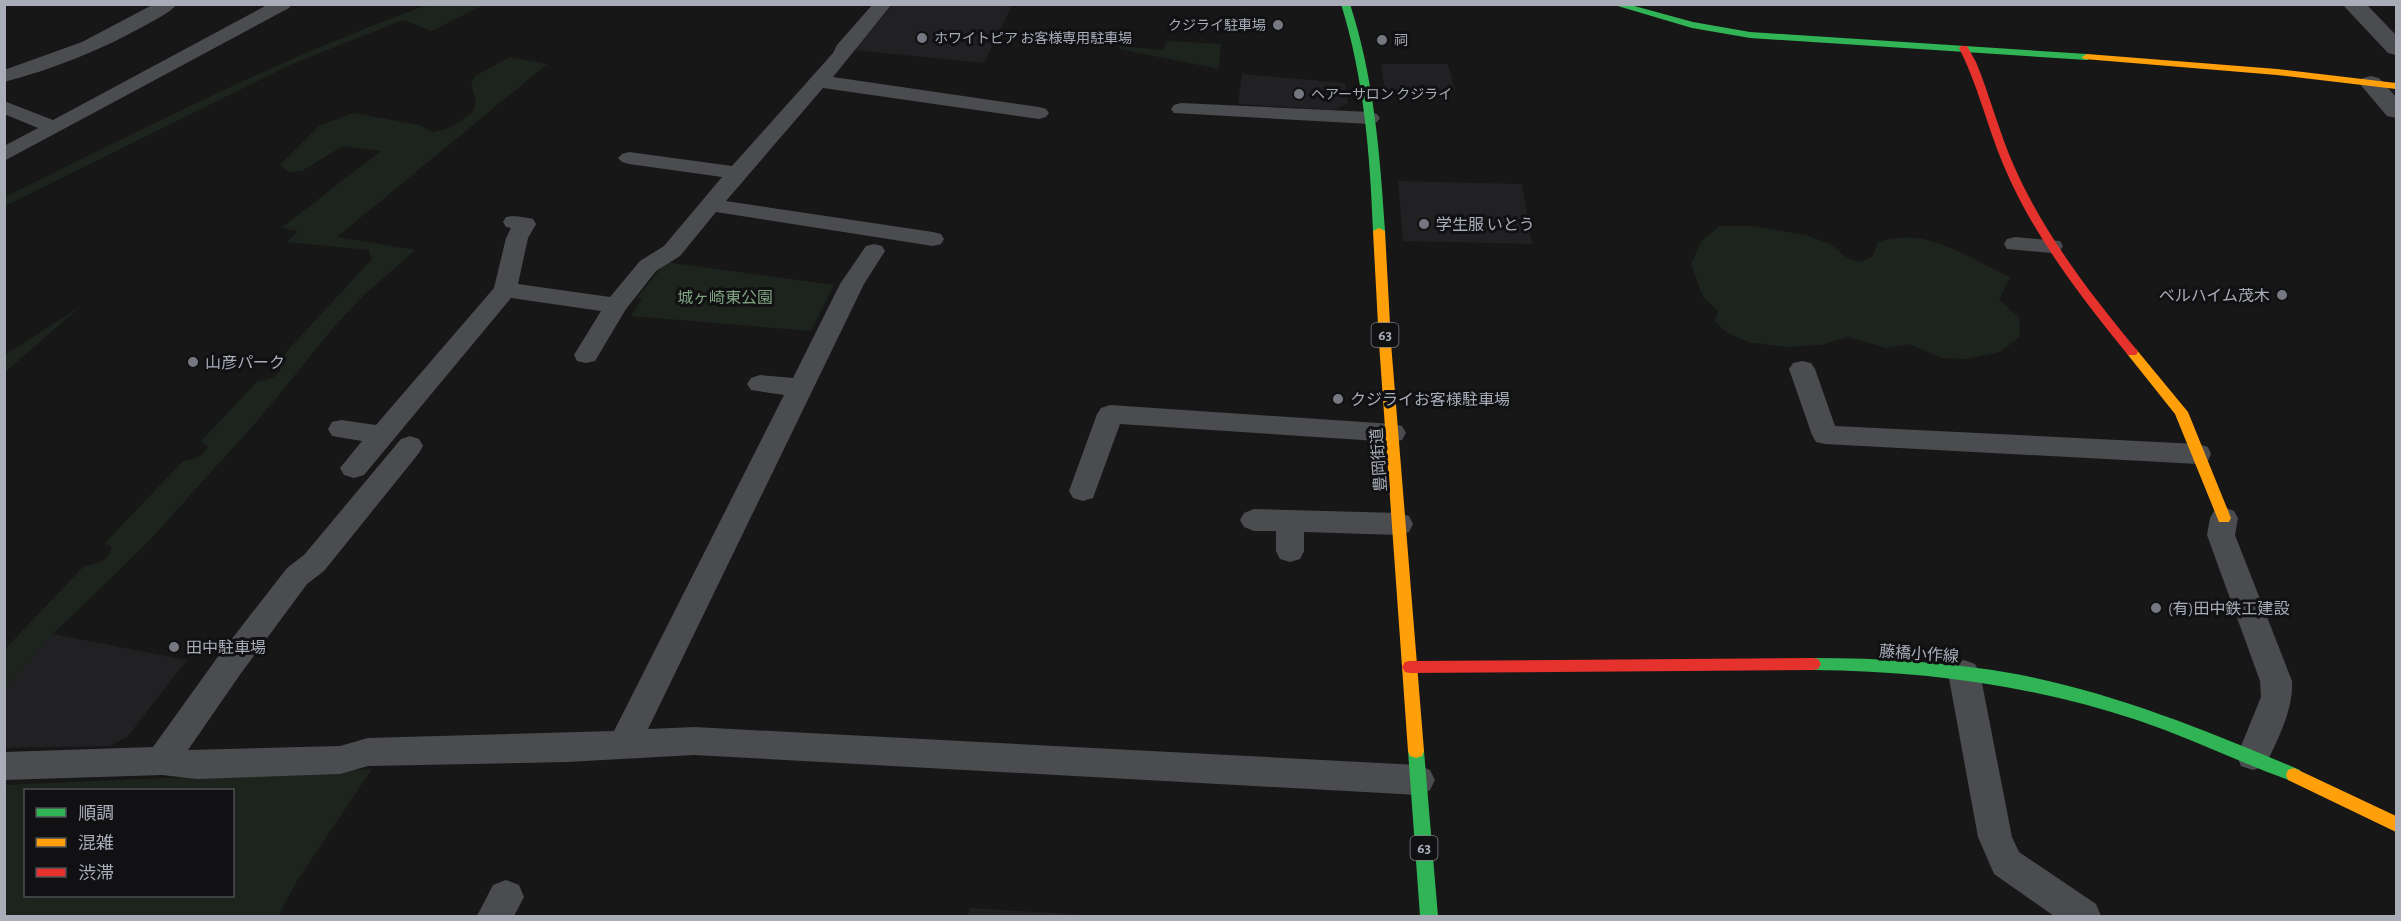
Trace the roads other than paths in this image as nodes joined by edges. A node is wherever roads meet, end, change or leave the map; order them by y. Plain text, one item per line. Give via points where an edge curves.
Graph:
1 (168, 4) edge
2 (283, 4) edge
3 (883, 4) edge
4 (1345, 4) edge
5 (1615, 4) edge
6 (2353, 4) edge
7 (1964, 48) junction
8 (2397, 48) edge
9 (4, 76) edge
10 (819, 81) junction
11 (2371, 83) junction
12 (2397, 86) edge
13 (4, 107) edge
14 (1007, 108) junction
15 (1181, 109) dead end
16 (2397, 111) edge
17 (1039, 112) dead end
18 (1370, 118) junction
19 (54, 128) junction
20 (994, 128) dead end
21 (4, 154) edge
22 (629, 158) dead end
23 (739, 173) junction
24 (712, 205) junction
25 (514, 222) dead end
26 (933, 239) dead end
27 (2015, 244) dead end
28 (2052, 246) junction
29 (873, 251) dead end
30 (505, 290) junction
31 (616, 305) junction
32 (586, 356) dead end
33 (1802, 369) dead end
34 (760, 384) dead end
35 (801, 388) junction
36 (341, 429) dead end
37 (1393, 432) junction
38 (383, 435) junction
39 (410, 446) dead end
40 (2198, 454) junction
41 (354, 468) dead end
42 (1083, 491) dead end
43 (2224, 518) joint
44 (1254, 520) dead end
45 (1290, 521) junction
46 (1399, 524) junction
47 (1290, 551) dead end
48 (1410, 667) junction
49 (1964, 673) junction
50 (624, 745) junction
51 (2253, 756) junction
52 (162, 761) junction
53 (4, 766) edge
54 (1418, 780) junction
55 (2397, 824) edge
56 (1429, 916) edge
57 (2083, 916) edge

1 - 9 lane via 130,27 48,64
2 - 19 lane
3 - 10 lane
4 - 18 main road, 豊岡街道 / 63 via 1357,44
5 - 7 main road via 1692,26 1750,35
6 - 8 street
7 - 11 main road
7 - 28 main road via 2008,164
10 - 14 lane
10 - 23 lane
11 - 12 main road
11 - 16 street
13 - 19 lane
14 - 17 lane
14 - 20 lane
15 - 18 lane
18 - 37 main road, 豊岡街道 / 63
19 - 21 lane
22 - 23 lane
23 - 24 lane
24 - 26 lane
24 - 31 lane via 672,251 648,266
25 - 30 lane via 525,224 517,238
27 - 28 lane
28 - 40 main road via 2083,292 2181,412
29 - 35 lane via 852,284
30 - 31 lane
30 - 38 lane
31 - 32 lane
33 - 40 lane via 1825,435
34 - 35 lane
35 - 50 lane
36 - 38 lane
37 - 42 lane via 1110,414
37 - 46 main road, 豊岡街道 / 63
38 - 41 lane
39 - 52 lane via 314,563 297,576
40 - 43 main road
43 - 51 lane via 2221,534 2276,681 2277,697
44 - 45 lane
45 - 46 lane
45 - 47 lane
46 - 48 main road, 豊岡街道 / 63
48 - 49 main road, 藤橋小作線 via 1816,665
48 - 54 main road, 豊岡街道 / 63
49 - 51 main road, 藤橋小作線 via 2092,700
49 - 57 lane via 1995,837 2006,863
50 - 52 lane via 368,753 340,760 260,763 197,765
50 - 54 lane via 694,741
51 - 55 main road, 藤橋小作線
52 - 53 lane
54 - 56 main road, 豊岡街道 / 63

